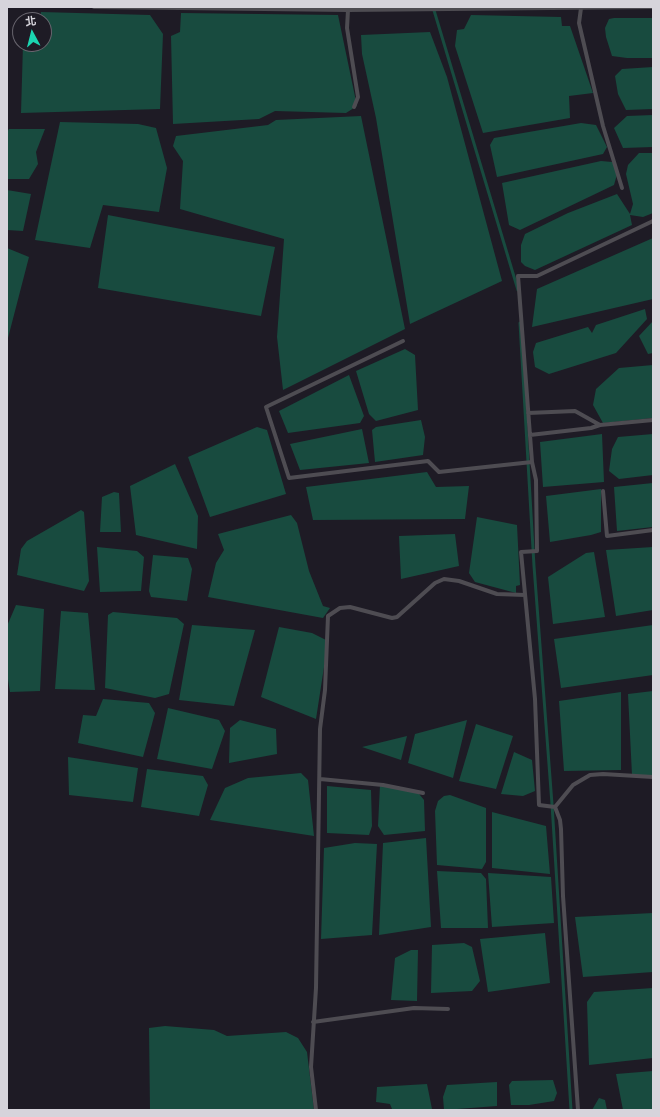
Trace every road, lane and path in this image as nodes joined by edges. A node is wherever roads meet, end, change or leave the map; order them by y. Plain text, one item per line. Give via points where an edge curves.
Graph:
1 (94, 7) edge
2 (653, 7) edge
3 (581, 8) edge
4 (348, 10) junction
5 (354, 107) dead end
6 (622, 188) dead end
7 (653, 221) edge
8 (403, 341) dead end
9 (528, 413) junction
10 (653, 420) edge
11 (600, 425) junction
12 (530, 435) junction
13 (532, 462) junction
14 (604, 491) dead end
15 (653, 530) edge
16 (525, 595) junction
17 (653, 777) edge
18 (320, 779) junction
19 (423, 793) dead end
20 (554, 807) junction
21 (448, 1008) dead end
22 (313, 1022) junction
23 (316, 1110) edge
24 (578, 1110) edge

1 - 4 lane
2 - 3 lane
3 - 4 lane
3 - 6 lane via 579,24 603,126
4 - 5 lane via 347,28 358,97
7 - 9 lane via 537,276 518,276
8 - 13 lane via 266,407 290,478 428,461 439,472
9 - 11 lane via 575,411
9 - 12 lane
10 - 11 lane
11 - 12 lane
12 - 13 lane
13 - 16 lane via 536,480 537,551 521,552
14 - 15 lane via 607,536
16 - 18 lane via 497,594 459,581 444,579 435,583 397,617 392,618 350,607 332,612 327,623 325,690 320,729
16 - 20 lane via 535,699 538,805
17 - 20 lane via 590,775 573,785
18 - 19 lane via 384,785
18 - 22 lane via 316,988
20 - 24 lane via 561,829 563,896
21 - 22 lane via 414,1008
22 - 23 lane via 311,1067

